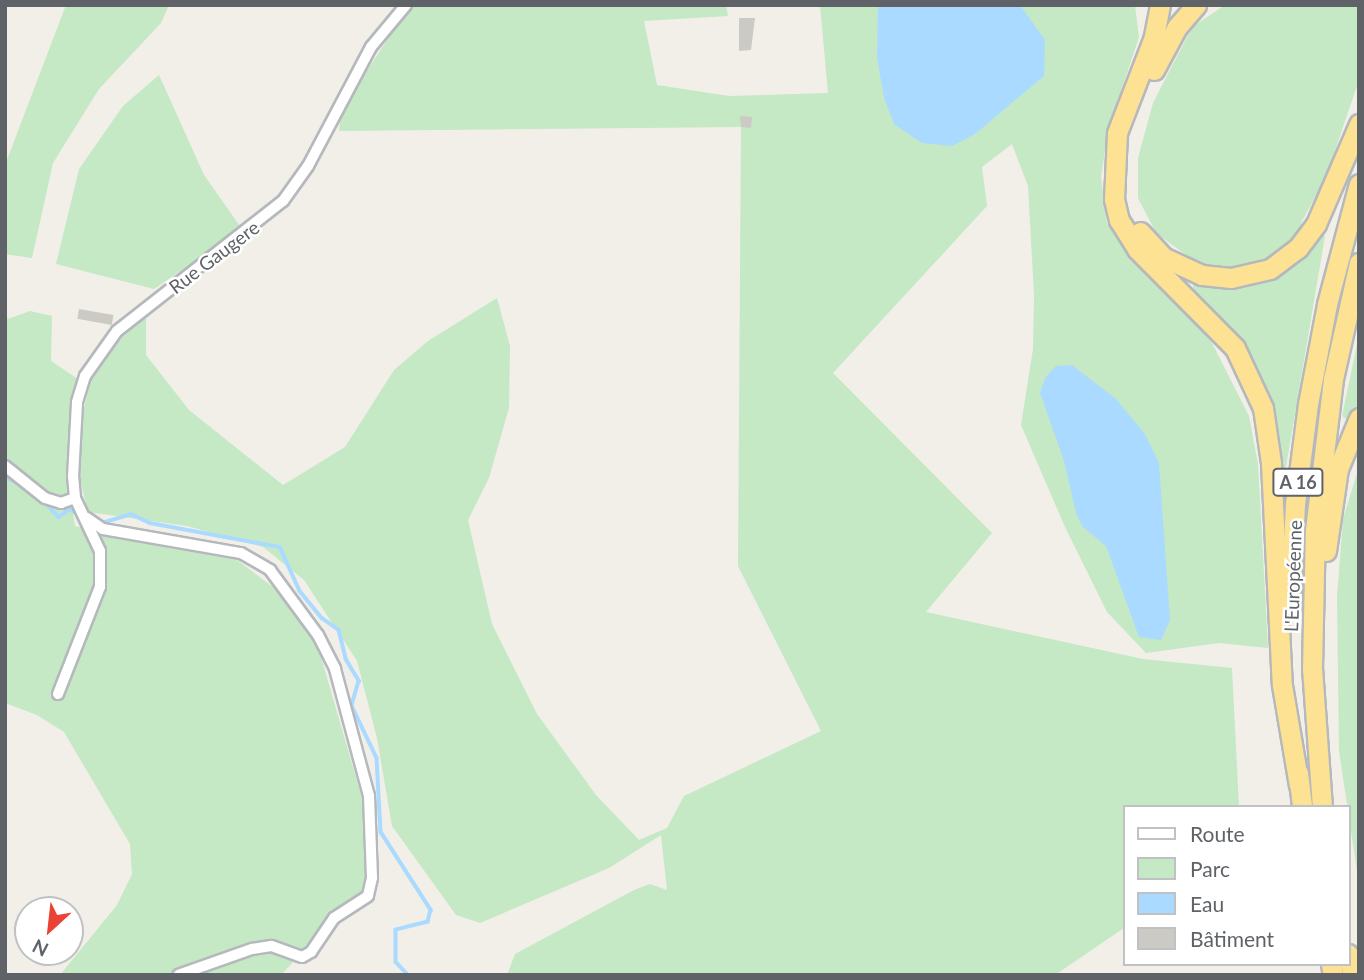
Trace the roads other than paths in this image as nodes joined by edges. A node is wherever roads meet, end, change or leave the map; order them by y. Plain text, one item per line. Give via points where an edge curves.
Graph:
1 (406, 5) edge
2 (1160, 5) edge
3 (1196, 5) edge
4 (1359, 124) edge
5 (1359, 184) edge
6 (1359, 263) edge
7 (1359, 418) edge
8 (5, 466) edge
9 (75, 498) junction
10 (85, 517) junction
11 (58, 694) dead end
12 (1318, 766) junction
13 (1299, 785) junction
14 (1302, 805) edge
15 (1322, 805) edge
16 (178, 975) edge

1 - 9 street, Rue Gaugere via 371,47 315,154 283,201 117,331 94,362 77,402
2 - 13 highway via 1151,46 1117,132 1114,199 1124,231 1137,249 1235,348 1263,408 1271,452 1282,685
3 - 4 highway via 1161,54 1125,152 1124,185 1131,213 1145,239 1163,257 1194,273 1222,278 1250,275 1284,260 1316,224
5 - 13 highway, L'Européenne / A 16 via 1326,304 1299,467 1290,619
6 - 12 highway, L'Européenne / A 16 via 1333,379 1317,506 1311,632
7 - 12 highway via 1342,457 1328,531
8 - 9 street via 45,498 61,503
9 - 10 street, Rue Gaugere
10 - 11 street, Rue Gaugere via 100,551 100,587
10 - 16 street via 103,529 241,553 270,570 318,635 335,669 369,796 372,878 368,896 334,918 311,952 302,957 271,946 252,949
12 - 15 highway, L'Européenne / A 16
13 - 14 highway, L'Européenne / A 16

